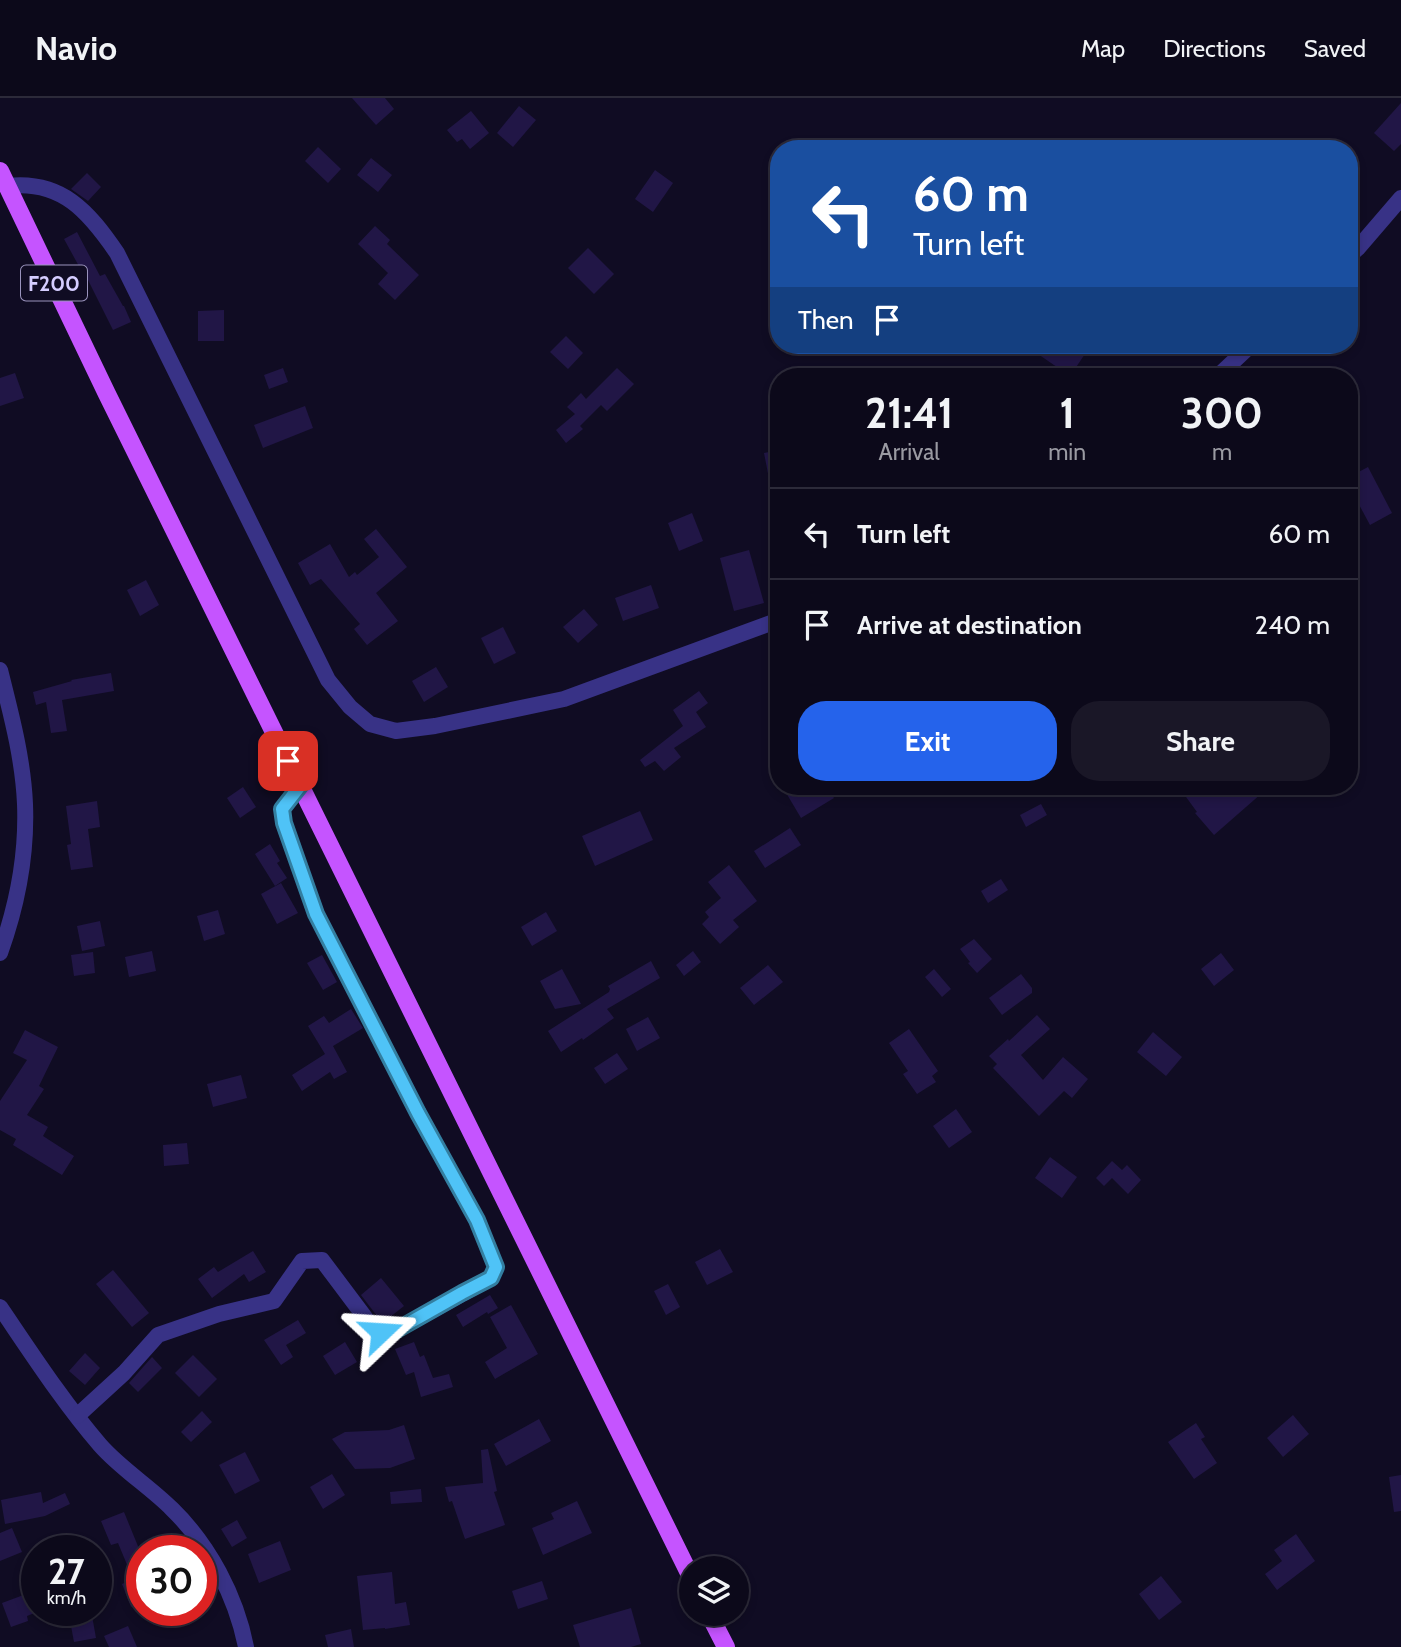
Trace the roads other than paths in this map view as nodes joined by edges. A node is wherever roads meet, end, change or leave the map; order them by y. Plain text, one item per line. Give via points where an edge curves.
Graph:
1 (4, 179) edge
2 (1401, 198) edge
3 (1358, 248) edge
4 (1241, 354) edge
5 (1227, 368) edge
6 (770, 623) edge
7 (0, 670) edge
8 (300, 786) junction
9 (4, 932) edge
10 (0, 953) edge
11 (0, 1307) edge
12 (77, 1416) junction
13 (681, 1556) edge
14 (715, 1626) edge
15 (246, 1647) edge
16 (726, 1647) edge

1 - 6 street via 67,197 97,224 117,253 328,680 370,724 396,731 564,699
1 - 8 main road, F200
2 - 3 street
4 - 5 street
7 - 9 street via 17,741 25,803 19,891
8 - 12 street via 282,809 316,914 477,1220 496,1267 491,1278 393,1332 381,1332 322,1260 302,1261 274,1301 158,1335
8 - 13 main road, F200
9 - 10 street
11 - 12 street
12 - 15 street via 114,1459 196,1534 226,1587
14 - 16 main road

